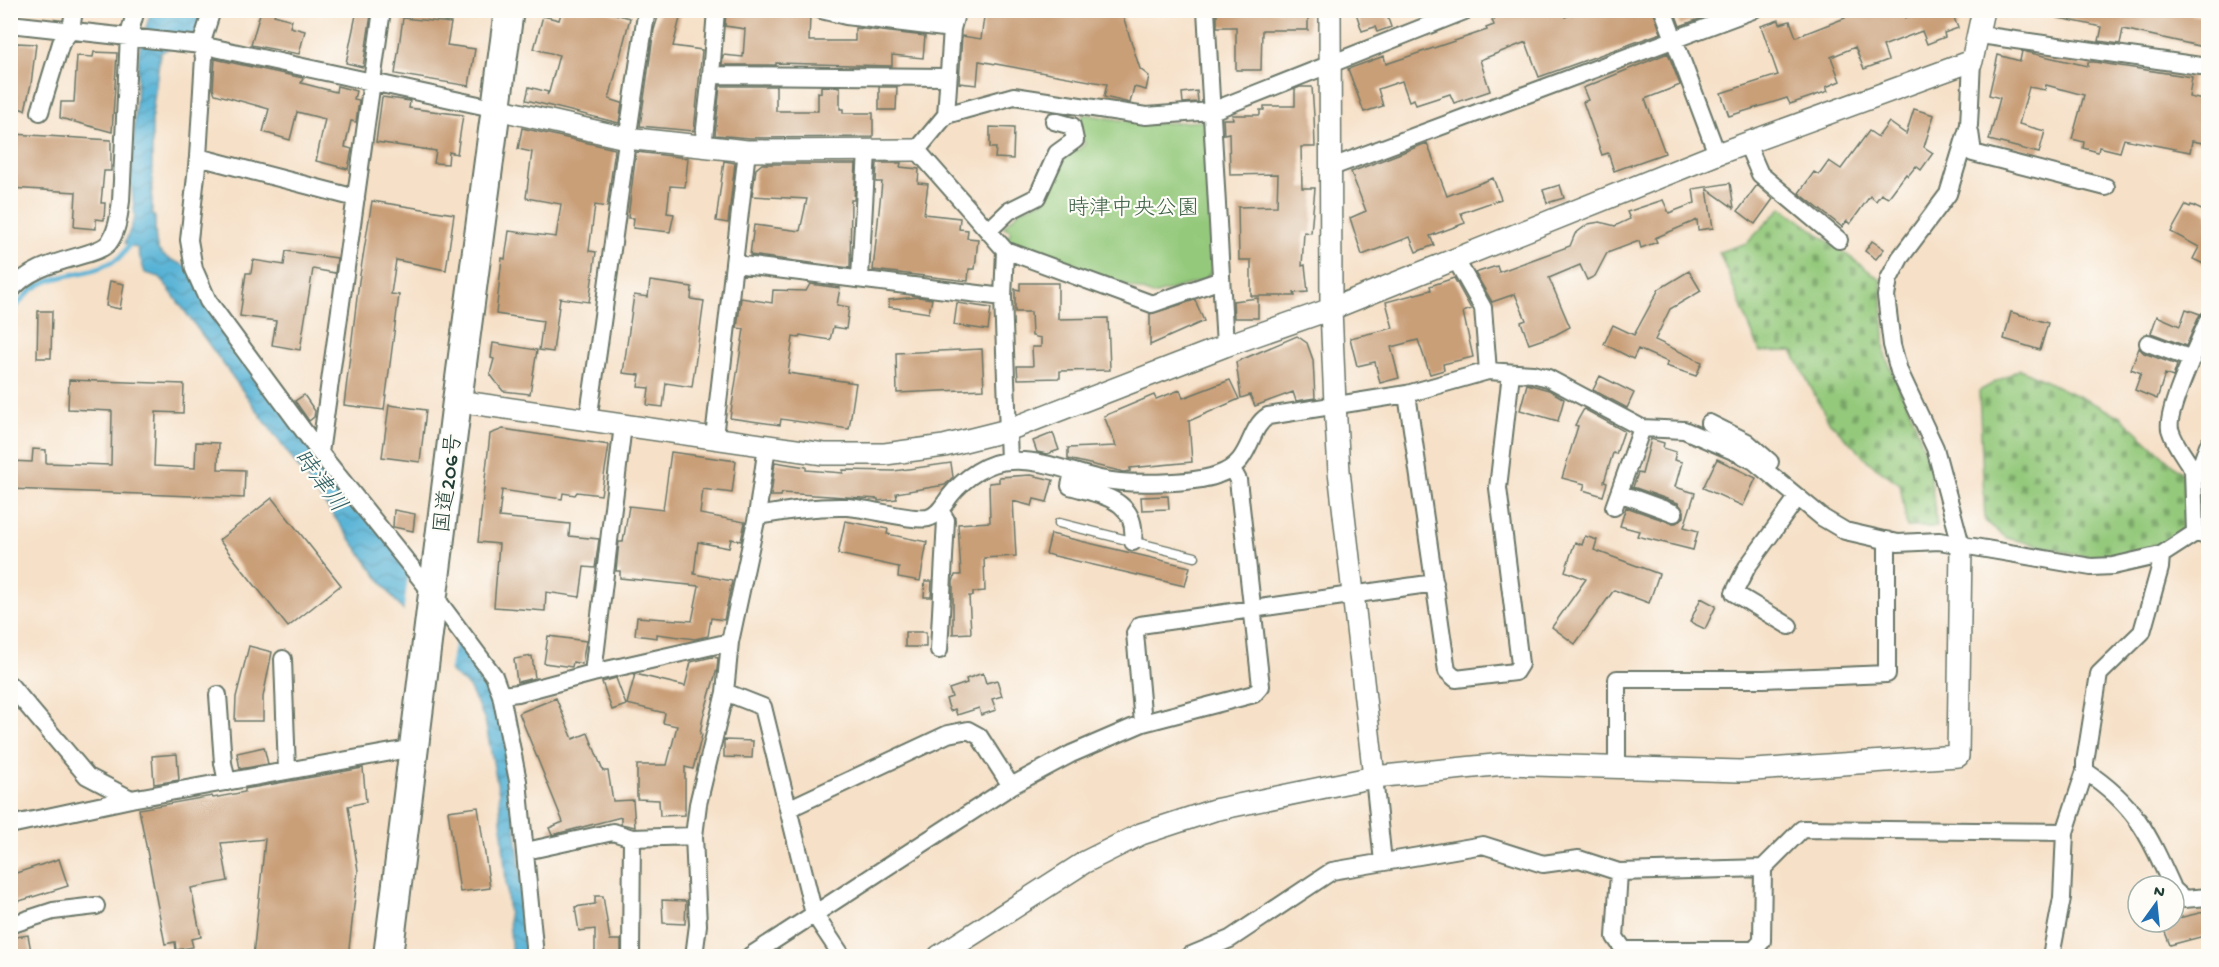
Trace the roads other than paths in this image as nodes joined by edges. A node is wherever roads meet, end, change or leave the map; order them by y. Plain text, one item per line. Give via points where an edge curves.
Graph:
1 (74, 10) edge
2 (136, 10) edge
3 (212, 10) edge
4 (382, 10) edge
5 (509, 10) edge
6 (647, 10) edge
7 (716, 10) edge
8 (821, 10) edge
9 (957, 10) edge
10 (1206, 10) edge
11 (1330, 10) edge
12 (1467, 10) edge
13 (1663, 10) edge
14 (1753, 10) edge
15 (1983, 10) edge
16 (10, 24) edge
17 (952, 29) junction
18 (71, 30) junction
19 (132, 35) junction
20 (1980, 35) junction
21 (1674, 41) junction
22 (201, 45) junction
23 (1972, 61) junction
24 (1330, 64) junction
25 (2208, 68) edge
26 (711, 75) junction
27 (947, 77) junction
28 (374, 82) junction
29 (497, 109) junction
30 (1212, 111) junction
31 (40, 112) dead end
32 (946, 115) junction
33 (1054, 121) dead end
34 (1970, 125) junction
35 (626, 138) junction
36 (1747, 144) junction
37 (703, 146) junction
38 (917, 150) junction
39 (747, 151) junction
40 (867, 151) junction
41 (1717, 154) junction
42 (198, 157) junction
43 (1332, 167) junction
44 (2106, 187) dead end
45 (356, 198) junction
46 (988, 231) junction
47 (1839, 240) dead end
48 (1005, 250) junction
49 (1455, 260) junction
50 (735, 264) junction
51 (860, 278) junction
52 (1221, 280) junction
53 (10, 292) edge
54 (1003, 297) junction
55 (1331, 309) junction
56 (2208, 320) edge
57 (2148, 343) dead end
58 (1226, 346) junction
59 (2192, 359) junction
60 (1488, 371) junction
61 (1511, 373) junction
62 (1407, 394) junction
63 (456, 401) junction
64 (1335, 404) junction
65 (588, 420) junction
66 (1709, 423) dead end
67 (623, 425) junction
68 (1642, 428) junction
69 (1008, 430) junction
70 (714, 437) junction
71 (2208, 445) edge
72 (767, 446) junction
73 (320, 453) junction
74 (1009, 460) junction
75 (1232, 469) junction
76 (2193, 470) junction
77 (1073, 472) junction
78 (1792, 494) junction
79 (940, 510) junction
80 (1674, 513) dead end
81 (757, 516) junction
82 (1059, 523) dead end
83 (2202, 535) edge
84 (1887, 540) junction
85 (1133, 542) junction
86 (1961, 545) junction
87 (2161, 555) junction
88 (1195, 557) dead end
89 (1435, 583) junction
90 (1355, 594) junction
91 (432, 596) junction
92 (1253, 610) junction
93 (1789, 626) dead end
94 (730, 642) junction
95 (939, 650) dead end
96 (283, 658) dead end
97 (593, 674) junction
98 (10, 685) edge
99 (725, 692) junction
100 (218, 695) dead end
101 (501, 695) junction
102 (1143, 723) junction
103 (414, 748) junction
104 (1617, 766) junction
105 (287, 771) junction
106 (2085, 771) junction
107 (1374, 777) junction
108 (227, 782) junction
109 (1011, 786) junction
110 (131, 799) junction
111 (788, 809) junction
112 (10, 825) edge
113 (2065, 832) junction
114 (694, 836) junction
115 (632, 838) junction
116 (526, 851) junction
117 (1383, 862) junction
118 (1762, 868) junction
119 (1619, 872) junction
120 (2167, 874) edge
121 (2208, 897) edge
122 (2186, 899) edge
123 (96, 906) dead end
124 (814, 914) junction
125 (10, 925) edge
126 (699, 956) edge
127 (388, 957) edge
128 (535, 957) edge
129 (631, 957) edge
130 (750, 957) edge
131 (842, 957) edge
132 (939, 957) edge
133 (1189, 957) edge
134 (2051, 957) edge

1 - 18 street
2 - 19 street
3 - 22 street
4 - 28 street
5 - 29 highway, 国道206号
6 - 35 street
7 - 26 street
8 - 17 street
9 - 17 street
10 - 30 street
11 - 24 street
12 - 24 street
13 - 21 street
14 - 21 street
15 - 20 street
16 - 18 street
17 - 27 street
18 - 19 street
18 - 31 street via 61,44
19 - 22 street
19 - 53 street via 122,201 109,243 37,269 20,279
20 - 23 street
20 - 25 street
21 - 41 street
21 - 43 street
22 - 28 street
22 - 42 street via 204,57
23 - 34 street
23 - 36 street
24 - 30 street
24 - 43 street
26 - 27 street
26 - 37 street
27 - 32 street
28 - 29 street
28 - 45 street
29 - 35 street
29 - 63 highway, 国道206号
30 - 32 street via 1146,116 1014,96
30 - 52 street
32 - 38 street
33 - 46 street via 1072,126 1075,140 1058,153 1037,197 1010,210
34 - 44 street via 1974,153
34 - 86 street via 1948,194 1900,258 1889,279 1886,296 1899,371 1935,448
35 - 37 street
35 - 65 street
36 - 41 street
36 - 47 street via 1760,174
37 - 39 street
38 - 40 street
38 - 46 street
39 - 40 street
39 - 50 street
40 - 51 street
41 - 49 street
42 - 45 street
42 - 73 street via 189,240 194,269 208,301
43 - 55 street
45 - 73 street
46 - 48 street
48 - 52 street via 1152,304
48 - 54 street
49 - 55 street
49 - 60 street via 1483,308
50 - 51 street
50 - 70 street
51 - 54 street
52 - 58 street
54 - 69 street
55 - 58 street
55 - 64 street
56 - 59 street
57 - 59 street
58 - 69 street
59 - 76 street via 2172,410 2170,428
60 - 61 street
60 - 62 street
61 - 68 street via 1548,378
61 - 89 street via 1498,488 1520,664 1515,672 1456,679 1447,671
62 - 64 street
62 - 89 street
63 - 65 street
63 - 91 highway, 国道206号
64 - 75 street via 1268,416
64 - 90 street via 1339,471
65 - 67 street
66 - 78 street via 1747,442 1776,467
67 - 70 street
67 - 97 street
68 - 78 street via 1684,430 1722,446 1754,461
68 - 80 street via 1617,500
69 - 72 street via 944,446 885,454 824,454
69 - 74 street
70 - 72 street
71 - 76 street via 2202,462
72 - 81 street
73 - 91 street
74 - 77 street via 1029,460
74 - 79 street via 981,469
75 - 77 street via 1215,476 1145,483 1102,480
75 - 92 street via 1238,480
76 - 83 street
77 - 85 street via 1070,486 1101,495 1125,508 1134,519
78 - 84 street via 1845,531
78 - 93 street via 1734,593
79 - 81 street via 927,518 848,507 807,508
79 - 95 street via 946,520
81 - 94 street
82 - 85 lane
83 - 87 street
84 - 86 street
84 - 104 street via 1887,674 1617,679
85 - 88 lane
86 - 87 street via 2091,567
86 - 104 street via 1958,756 1740,771
87 - 106 street via 2142,632 2099,674
89 - 90 street
90 - 92 street
90 - 107 street
91 - 101 street via 494,675
91 - 103 highway, 国道206号
92 - 102 street via 1261,686 1254,694
92 - 102 street via 1140,625 1134,633
94 - 97 street
94 - 99 street
96 - 105 street
97 - 101 street
98 - 110 street via 87,776
99 - 111 street via 763,707
99 - 114 street
100 - 108 street
101 - 116 street via 518,781
102 - 109 street via 1071,754
103 - 105 street
103 - 127 highway, 国道206号
104 - 107 street via 1494,764
105 - 108 street
106 - 113 street
106 - 120 street via 2131,809
107 - 117 street
107 - 132 street via 1214,810 1140,834 1085,862
108 - 110 street
109 - 111 street via 979,736 968,730 948,734
109 - 124 street
110 - 112 street
111 - 124 street
113 - 118 street via 1802,829
113 - 134 street via 2062,898
114 - 115 street
114 - 126 street
115 - 116 street via 613,832
115 - 129 street
116 - 128 street
117 - 119 street via 1483,845 1543,864 1579,859
117 - 133 street via 1332,871 1230,939
118 - 119 street
118 - 119 street via 1762,940 1754,950 1624,950 1615,938
121 - 122 street
123 - 125 street via 53,911
124 - 130 street
124 - 131 street

